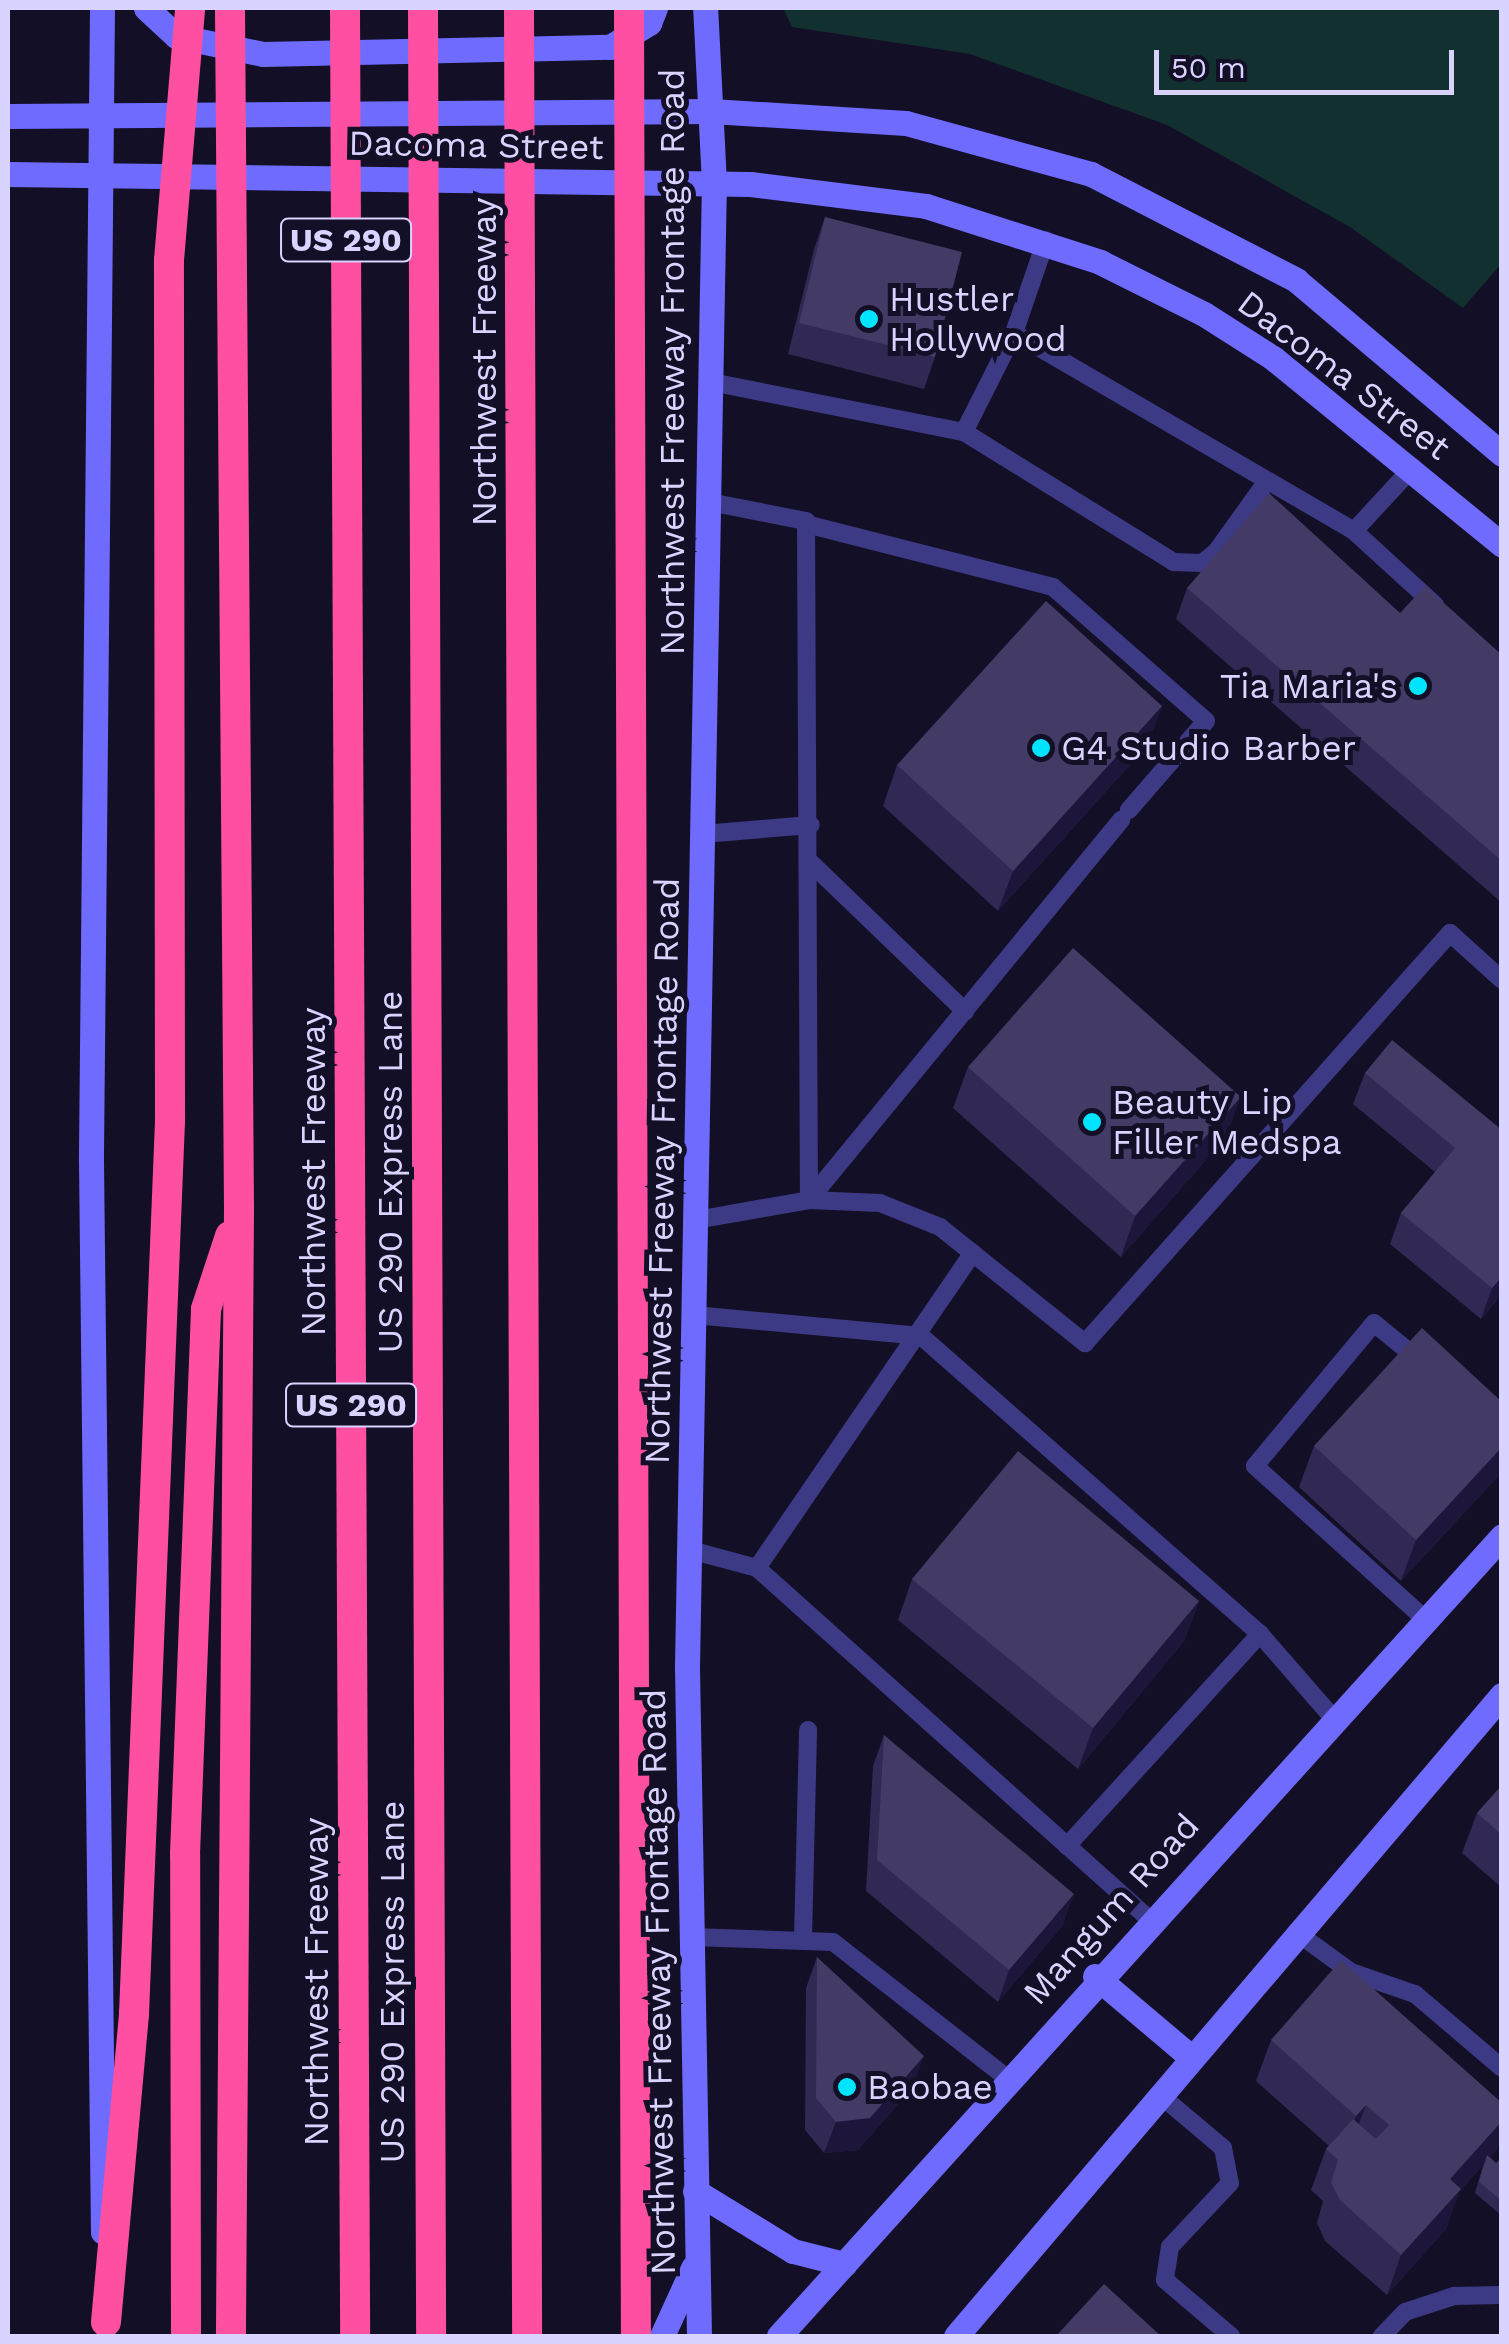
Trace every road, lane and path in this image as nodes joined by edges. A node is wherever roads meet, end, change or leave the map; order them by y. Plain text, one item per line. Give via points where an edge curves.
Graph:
1 (102, 8) edge
2 (146, 8) edge
3 (190, 8) edge
4 (230, 8) edge
5 (345, 8) edge
6 (422, 8) edge
7 (520, 8) edge
8 (629, 8) edge
9 (655, 8) edge
10 (705, 8) edge
11 (710, 111) junction
12 (8, 116) edge
13 (100, 119) junction
14 (8, 174) edge
15 (98, 176) junction
16 (714, 183) junction
17 (1046, 240) junction
18 (1014, 332) junction
19 (711, 382) junction
20 (964, 432) junction
21 (1502, 454) edge
22 (1412, 467) junction
23 (1267, 480) junction
24 (709, 502) junction
25 (806, 524) junction
26 (1354, 531) junction
27 (1502, 545) edge
28 (1448, 617) edge
29 (811, 825) junction
30 (703, 834) junction
31 (810, 863) junction
32 (1502, 980) edge
33 (964, 1011) junction
34 (809, 1200) junction
35 (239, 1209) junction
36 (696, 1220) junction
37 (973, 1253) junction
38 (694, 1316) junction
39 (921, 1336) junction
40 (1446, 1381) edge
41 (1502, 1536) edge
42 (690, 1550) junction
43 (756, 1568) junction
44 (1425, 1619) junction
45 (1260, 1634) junction
46 (1502, 1695) edge
47 (1333, 1718) junction
48 (808, 1730) dead end
49 (1067, 1846) junction
50 (1148, 1918) junction
51 (1296, 1932) junction
52 (692, 1937) junction
53 (804, 1938) junction
54 (1095, 1976) junction
55 (1191, 2056) junction
56 (1502, 2068) edge
57 (1006, 2078) junction
58 (1159, 2094) junction
59 (695, 2192) junction
60 (696, 2262) junction
61 (844, 2264) junction
62 (1502, 2295) edge
63 (106, 2329) edge
64 (186, 2336) edge
65 (231, 2336) edge
66 (355, 2336) edge
67 (430, 2336) edge
68 (528, 2336) edge
69 (636, 2336) edge
70 (662, 2336) edge
71 (700, 2336) edge
72 (779, 2336) edge
73 (956, 2336) edge
74 (1231, 2336) edge
75 (1382, 2336) edge

1 - 13 main road
2 - 9 main road via 176,36 263,54 610,47 648,23
3 - 63 highway via 168,260 170,1120 134,2014
4 - 35 highway
5 - 66 highway, Northwest Freeway / US 290
6 - 67 highway, US 290 Express Lane
7 - 68 highway, Northwest Freeway
8 - 69 highway
10 - 11 main road, Northwest Freeway Frontage Road
11 - 13 main road, Dacoma Street
11 - 16 main road, Northwest Freeway Frontage Road
11 - 21 main road, Dacoma Street via 906,123 1091,174 1296,280
12 - 13 main road, Dacoma Street
13 - 15 main road
14 - 15 main road, Dacoma Street
15 - 16 main road, Dacoma Street
15 - 63 main road via 91,1161
16 - 17 main road, Dacoma Street via 891,199
16 - 19 main road, Northwest Freeway Frontage Road
17 - 18 lane
17 - 22 main road, Dacoma Street via 1204,314
18 - 20 lane
18 - 23 lane
19 - 20 lane
19 - 24 main road, Northwest Freeway Frontage Road
20 - 23 lane via 1174,562 1202,563 1216,552
22 - 26 lane
22 - 27 main road, Dacoma Street
23 - 26 lane
24 - 25 lane
24 - 30 main road, Northwest Freeway Frontage Road
25 - 29 lane
25 - 33 lane via 1053,587 1206,721
26 - 28 lane
29 - 30 lane
29 - 31 lane
30 - 36 main road, Northwest Freeway Frontage Road
31 - 33 lane
31 - 34 lane
32 - 37 lane via 1450,934 1084,1343
33 - 34 lane
34 - 36 lane
34 - 37 lane via 880,1203 940,1227
35 - 64 highway via 206,1309 185,1854
35 - 65 highway
36 - 38 main road, Northwest Freeway Frontage Road
37 - 39 lane
38 - 39 lane
38 - 42 main road, Northwest Freeway Frontage Road
39 - 43 lane
39 - 45 lane
40 - 44 lane via 1374,1323 1255,1466
41 - 44 main road, Mangum Road
42 - 43 lane
42 - 52 main road, Northwest Freeway Frontage Road
43 - 49 lane
44 - 47 main road, Mangum Road
45 - 47 lane
45 - 49 lane
46 - 51 main road
47 - 50 main road, Mangum Road
48 - 53 lane
49 - 50 lane
50 - 54 main road, Mangum Road
51 - 55 main road
51 - 56 lane via 1351,1972 1415,1994
52 - 53 lane
52 - 59 main road, Northwest Freeway Frontage Road
53 - 57 lane via 832,1942 868,1963
54 - 55 main road
54 - 57 main road, Mangum Road
55 - 58 main road
57 - 61 main road, Mangum Road
58 - 73 main road
58 - 74 lane via 1223,2148 1230,2182 1170,2247 1165,2280
59 - 60 main road, Northwest Freeway Frontage Road
59 - 61 main road via 793,2251
60 - 70 main road
60 - 71 main road, Northwest Freeway Frontage Road
61 - 72 main road, Mangum Road
62 - 75 lane via 1405,2312

